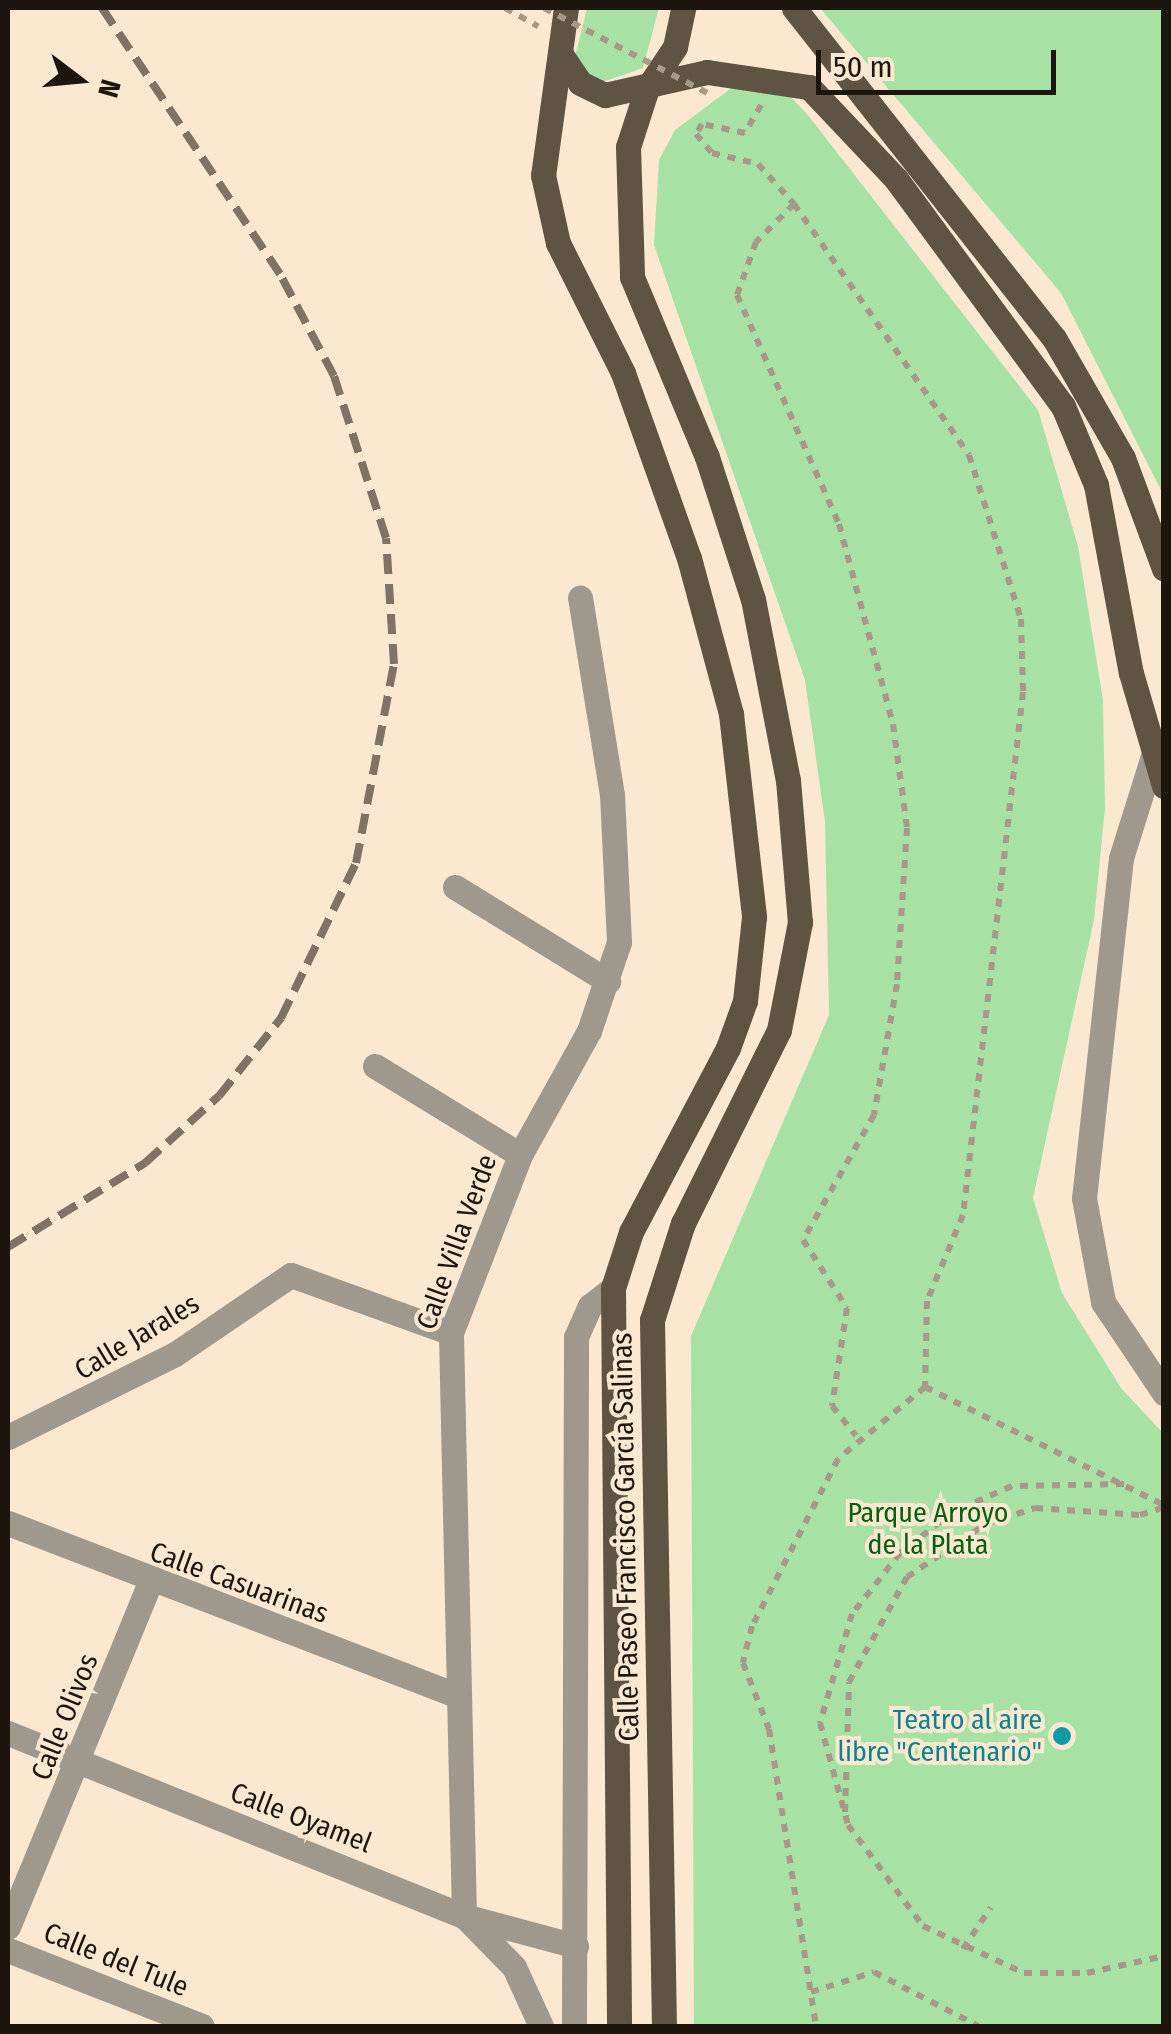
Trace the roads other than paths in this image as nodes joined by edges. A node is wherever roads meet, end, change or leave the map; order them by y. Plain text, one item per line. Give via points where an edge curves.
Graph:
1 (566, 8) edge
2 (683, 8) edge
3 (783, 8) edge
4 (801, 17) edge
5 (562, 56) junction
6 (649, 84) junction
7 (1164, 569) edge
8 (580, 598) dead end
9 (1153, 756) junction
10 (1164, 786) edge
11 (455, 887) dead end
12 (608, 981) junction
13 (376, 1066) dead end
14 (520, 1155) junction
15 (613, 1288) junction
16 (450, 1333) junction
17 (1164, 1393) edge
18 (8, 1437) edge
19 (8, 1523) edge
20 (150, 1583) junction
21 (452, 1693) junction
22 (8, 1733) edge
23 (80, 1764) junction
24 (464, 1916) junction
25 (8, 1926) edge
26 (576, 1946) junction
27 (8, 1950) edge
28 (202, 2026) edge
29 (542, 2026) edge
30 (574, 2026) edge
31 (620, 2026) edge
32 (664, 2026) edge

1 - 5 main road, Calle Paseo Francisco García Salinas
2 - 6 main road, Calle Paseo Francisco García Salinas via 675,47
3 - 4 main road
4 - 7 main road via 1054,338 1123,458
5 - 6 main road via 580,84 605,95
5 - 15 main road, Calle Paseo Francisco García Salinas via 542,175 568,267 623,373 689,558 730,714 751,865 745,1001
6 - 9 main road via 737,72 809,86 896,179 1027,349 1096,484
6 - 32 main road, Calle Paseo Francisco García Salinas via 628,147 632,277 707,458 752,599 788,780 800,922 779,1030 683,1223 652,1320
8 - 12 street, Calle Villa Verde via 624,909
9 - 10 main road
9 - 17 street via 1121,858 1084,1198 1103,1302
11 - 12 street
12 - 14 street, Calle Villa Verde
13 - 14 street
14 - 16 street, Calle Villa Verde
15 - 26 street via 590,1306 576,1337
15 - 31 main road, Calle Paseo Francisco García Salinas
16 - 18 street, Calle Jarales via 291,1274 159,1363
16 - 21 street, Calle Villa Verde
19 - 20 street, Calle Casuarinas
20 - 21 street, Calle Casuarinas
20 - 23 street, Calle Olivos
21 - 24 street, Calle Villa Verde
22 - 23 street, Calle Oyamel
23 - 24 street, Calle Oyamel
23 - 25 street, Calle Olivos
24 - 26 street, Calle Oyamel
24 - 29 street via 514,1967
26 - 30 street
27 - 28 street, Calle del Tule

